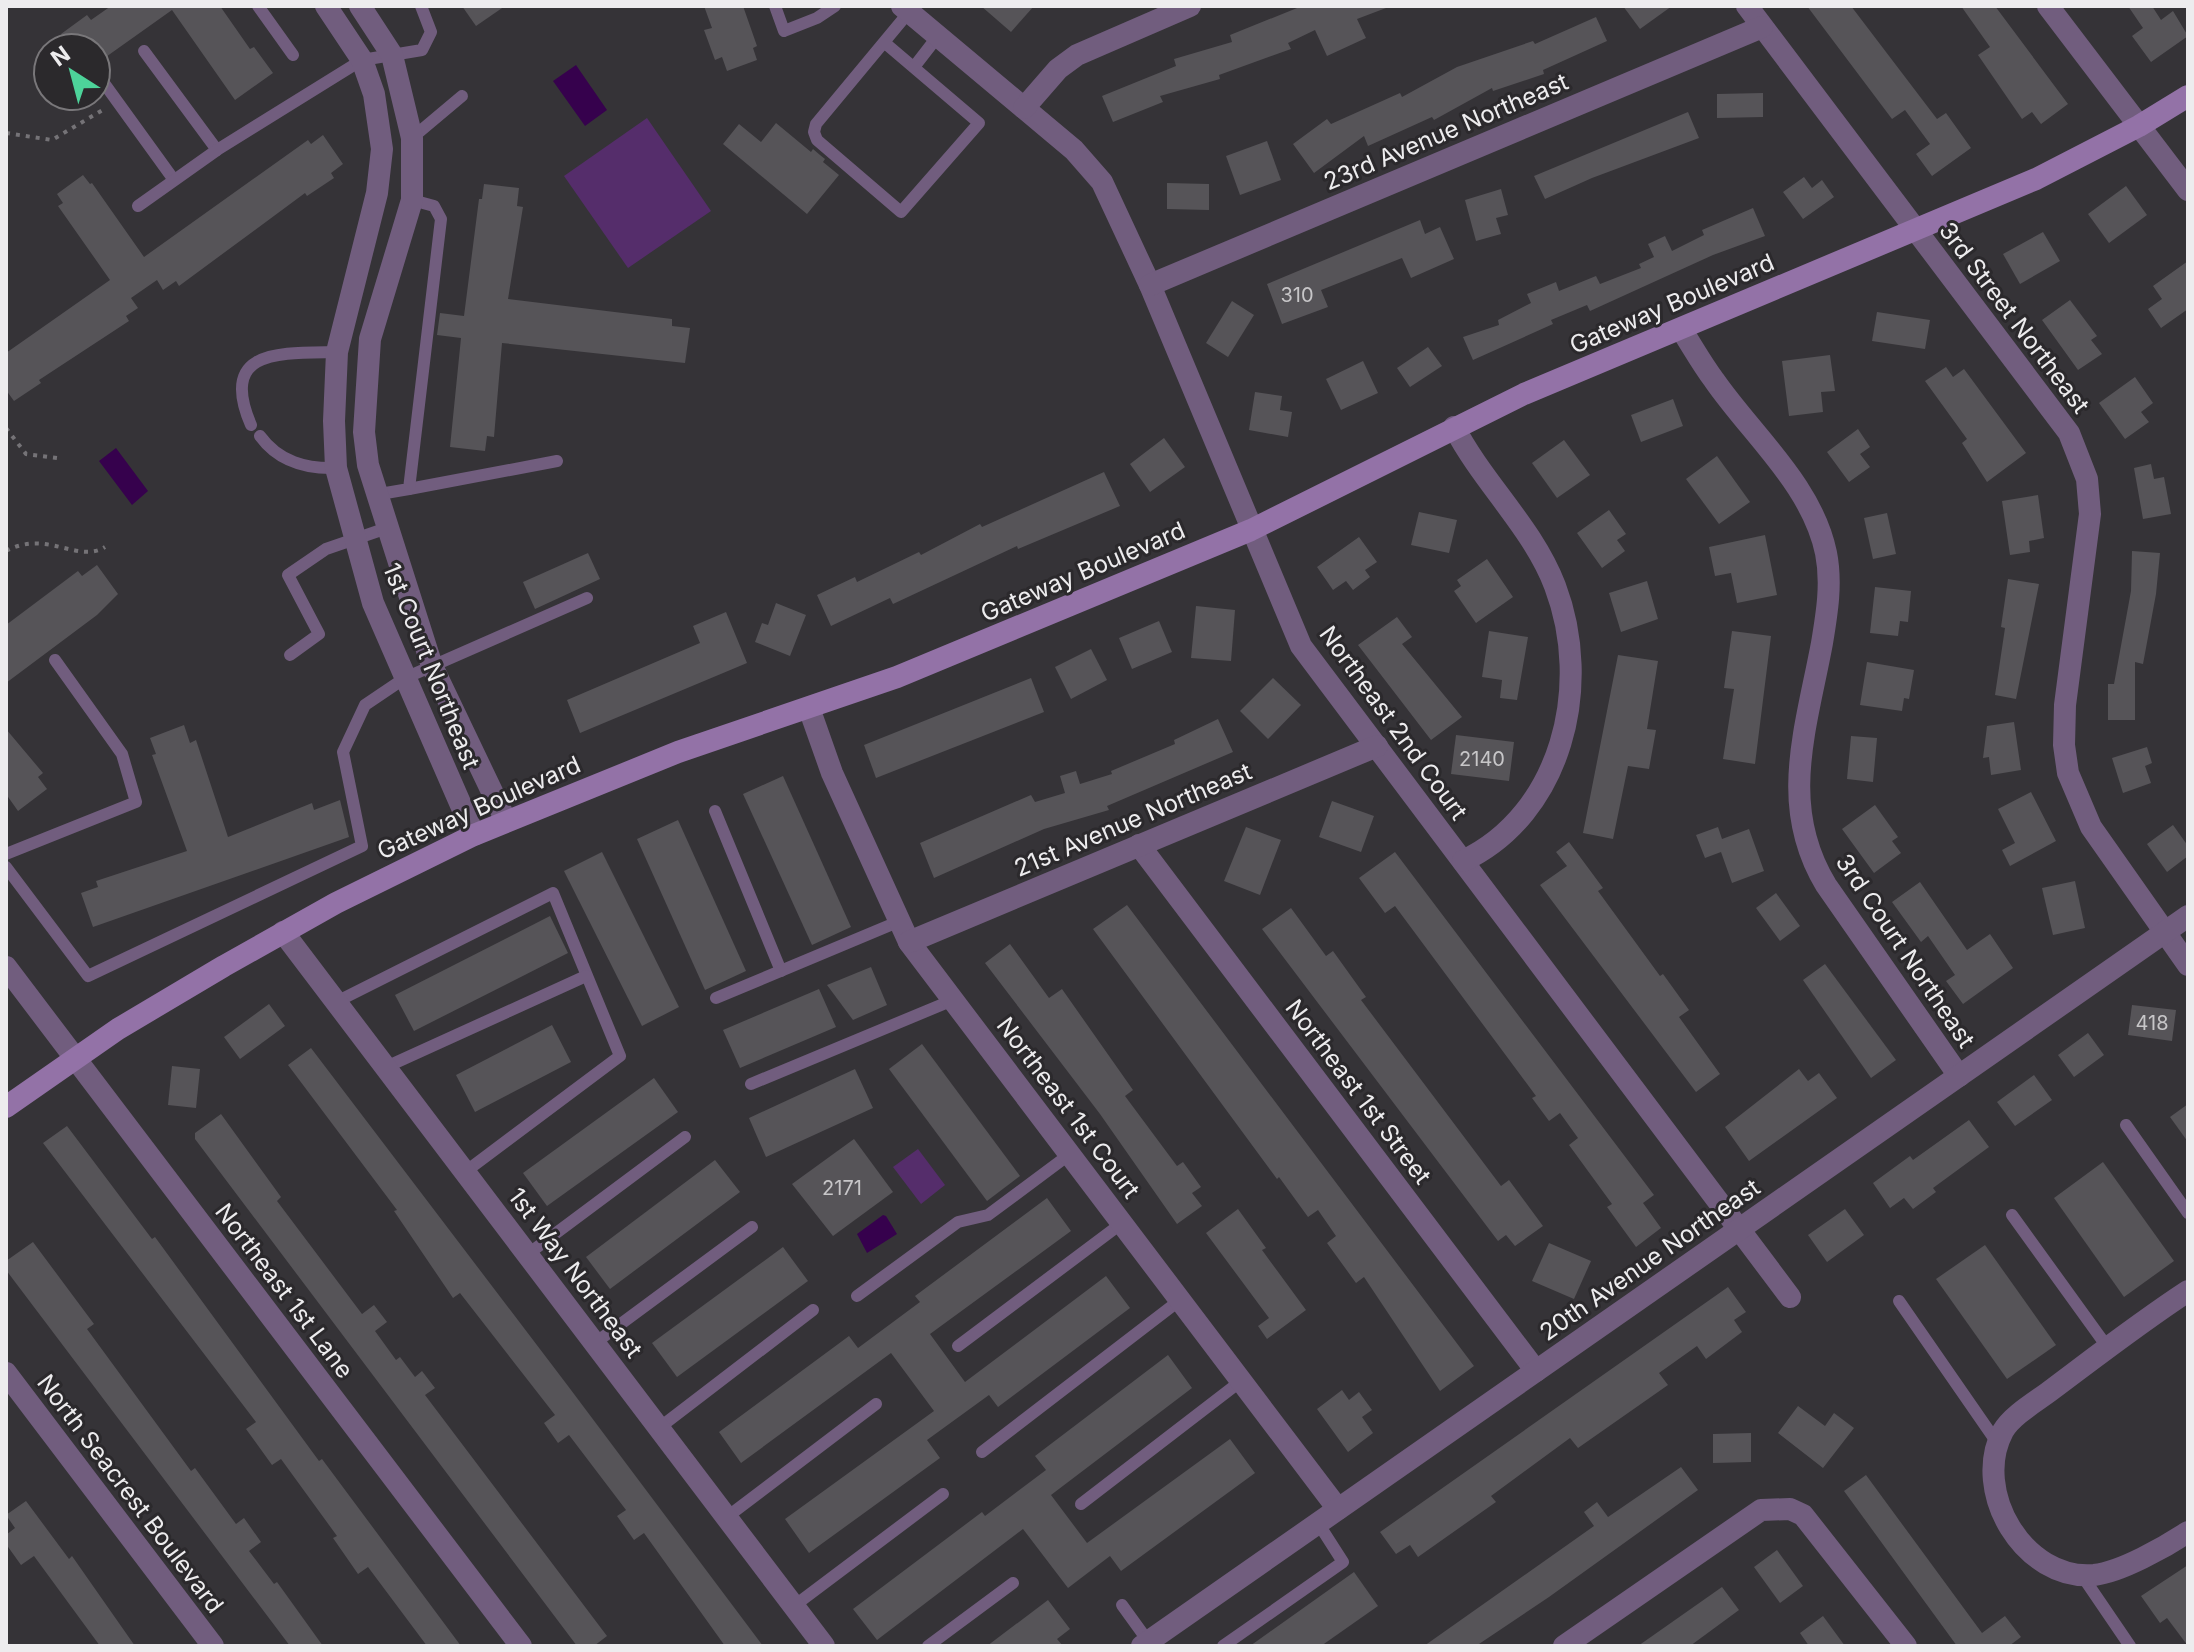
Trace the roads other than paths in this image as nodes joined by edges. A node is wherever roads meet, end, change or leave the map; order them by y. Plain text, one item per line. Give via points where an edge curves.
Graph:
1 (258, 6) edge
2 (326, 6) edge
3 (360, 6) edge
4 (421, 6) edge
5 (775, 6) edge
6 (835, 6) edge
7 (1190, 6) edge
8 (1747, 6) edge
9 (2048, 6) edge
10 (905, 9) edge
11 (1762, 27) junction
12 (938, 36) junction
13 (885, 43) junction
14 (144, 51) dead end
15 (293, 55) dead end
16 (392, 55) junction
17 (362, 60) junction
18 (914, 67) junction
19 (112, 94) edge
20 (462, 96) dead end
21 (2188, 96) edge
22 (1024, 108) junction
23 (2139, 126) junction
24 (412, 138) junction
25 (217, 150) junction
26 (174, 180) junction
27 (2188, 190) edge
28 (412, 200) junction
29 (138, 206) dead end
30 (1915, 230) junction
31 (1150, 285) junction
32 (1681, 329) junction
33 (370, 339) junction
34 (339, 342) junction
35 (251, 425) dead end
36 (1454, 427) junction
37 (260, 436) dead end
38 (557, 461) dead end
39 (336, 468) junction
40 (409, 489) junction
41 (374, 495) junction
42 (387, 528) junction
43 (1251, 530) junction
44 (353, 537) junction
45 (587, 598) dead end
46 (290, 655) dead end
47 (55, 660) dead end
48 (432, 666) junction
49 (405, 678) junction
50 (809, 708) junction
51 (1377, 746) junction
52 (715, 811) dead end
53 (506, 821) junction
54 (474, 835) junction
55 (1139, 845) junction
56 (6, 854) edge
57 (1463, 861) junction
58 (6, 867) edge
59 (2188, 916) edge
60 (900, 921) junction
61 (283, 932) junction
62 (2165, 932) junction
63 (909, 942) junction
64 (2188, 965) edge
65 (6, 967) edge
66 (781, 971) junction
67 (586, 976) junction
68 (716, 998) dead end
69 (953, 1000) junction
70 (336, 1002) junction
71 (75, 1058) junction
72 (386, 1067) junction
73 (1959, 1076) junction
74 (751, 1084) dead end
75 (6, 1107) edge
76 (2126, 1125) dead end
77 (685, 1137) dead end
78 (1070, 1154) junction
79 (465, 1172) junction
80 (2188, 1213) edge
81 (2012, 1215) dead end
82 (1122, 1223) junction
83 (752, 1227) dead end
84 (1739, 1229) junction
85 (528, 1254) junction
86 (2188, 1291) edge
87 (857, 1296) dead end
88 (1790, 1297) dead end
89 (1180, 1300) junction
90 (1899, 1301) dead end
91 (813, 1310) dead end
92 (595, 1343) junction
93 (958, 1346) dead end
94 (2108, 1348) junction
95 (1536, 1371) junction
96 (6, 1373) edge
97 (1241, 1381) junction
98 (876, 1404) dead end
99 (659, 1428) junction
100 (1998, 1444) junction
101 (982, 1452) dead end
102 (943, 1494) dead end
103 (1081, 1504) dead end
104 (1338, 1509) junction
105 (727, 1517) junction
106 (1318, 1523) junction
107 (2188, 1532) edge
108 (2081, 1574) junction
109 (1013, 1583) dead end
110 (1122, 1605) dead end
111 (794, 1606) junction
112 (1145, 1644) edge
113 (213, 1646) edge
114 (521, 1646) edge
115 (824, 1646) edge
116 (928, 1646) edge
117 (1223, 1646) edge
118 (1564, 1646) edge
119 (1906, 1646) edge
120 (2130, 1646) edge

1 - 15 lane
2 - 17 street, 1st Court Northeast
3 - 16 street, 1st Court Northeast
4 - 16 lane via 431,32 422,50
5 - 6 lane via 784,31
7 - 22 street via 1077,55
8 - 11 street, 3rd Street Northeast
9 - 23 street
10 - 12 street, Northeast 2nd Court
10 - 13 lane
11 - 30 street, 3rd Street Northeast
11 - 31 street, 23rd Avenue Northeast
12 - 18 lane
12 - 22 street, Northeast 2nd Court
13 - 18 lane
13 - 18 lane via 814,132 901,212 979,123
14 - 25 lane
16 - 17 lane
16 - 24 street, 1st Court Northeast
17 - 25 lane
17 - 34 street, 1st Court Northeast via 377,106 382,149 377,193
19 - 26 lane
20 - 24 lane
21 - 23 main road, Gateway Boulevard
22 - 31 street, Northeast 2nd Court via 1092,168 1111,196
23 - 27 street
23 - 30 main road, Gateway Boulevard via 2036,179
24 - 28 street, 1st Court Northeast
25 - 26 lane
26 - 29 lane
28 - 33 street, 1st Court Northeast
28 - 40 lane via 434,206 441,219
30 - 32 main road, Gateway Boulevard
30 - 62 street, 3rd Street Northeast via 2054,413 2082,463 2090,514 2065,705 2068,773 2091,827
31 - 43 street, Northeast 2nd Court
32 - 36 main road, Gateway Boulevard
32 - 73 street, 3rd Court Northeast via 1807,504 1826,553 1828,608 1797,788 1807,848 1826,885
33 - 34 lane
33 - 41 street, 1st Court Northeast via 364,432
34 - 35 lane via 251,365 241,389
34 - 39 street, 1st Court Northeast
36 - 43 main road, Gateway Boulevard
36 - 57 street via 1535,546 1555,586 1569,658 1564,731 1542,790 1506,834
37 - 39 lane via 301,466
38 - 40 lane
39 - 44 street, 1st Court Northeast
40 - 41 lane
41 - 42 street, 1st Court Northeast
42 - 44 lane
42 - 48 street, 1st Court Northeast
43 - 50 main road, Gateway Boulevard via 897,677
43 - 51 street, Northeast 2nd Court via 1301,646
44 - 46 lane via 288,575 319,634
44 - 49 street, 1st Court Northeast via 373,603
45 - 48 lane
47 - 56 lane via 122,754 136,802
48 - 49 lane
48 - 53 street, 1st Court Northeast
49 - 54 street, 1st Court Northeast
49 - 58 lane via 365,705 343,752 362,846 88,976
50 - 53 main road, Gateway Boulevard via 638,767
50 - 60 street, Northeast 1st Court
51 - 55 street, 21st Avenue Northeast
51 - 57 street, Northeast 2nd Court
52 - 66 lane
53 - 54 main road, Gateway Boulevard
54 - 61 main road, Gateway Boulevard
55 - 63 street, 21st Avenue Northeast
55 - 95 street, Northeast 1st Street
57 - 84 street, Northeast 2nd Court
59 - 62 street, 20th Avenue Northeast
60 - 63 street, Northeast 1st Court
60 - 66 lane
61 - 70 street, 1st Way Northeast
61 - 71 main road, Gateway Boulevard
62 - 64 street, 3rd Street Northeast
62 - 73 street, 20th Avenue Northeast
63 - 69 street, Northeast 1st Court
65 - 71 street, Northeast 1st Lane
66 - 68 lane
67 - 70 lane via 553,893
67 - 72 lane
67 - 79 lane via 620,1056
69 - 74 lane
69 - 78 street, Northeast 1st Court
70 - 72 street, 1st Way Northeast
71 - 75 main road, Gateway Boulevard
71 - 114 street, Northeast 1st Lane
72 - 79 street, 1st Way Northeast
73 - 84 street, 20th Avenue Northeast
76 - 80 lane
77 - 85 lane
78 - 82 street, Northeast 1st Court
78 - 87 lane via 988,1215 958,1222
79 - 85 street, 1st Way Northeast
81 - 94 lane
82 - 89 street, Northeast 1st Court
82 - 93 lane
83 - 92 lane
84 - 88 street, Northeast 2nd Court
84 - 95 street, 20th Avenue Northeast
85 - 92 street, 1st Way Northeast
86 - 94 street
89 - 97 street, Northeast 1st Court
89 - 101 lane
90 - 100 lane
91 - 99 lane
92 - 99 street, 1st Way Northeast
94 - 100 street via 2005,1429
95 - 104 street, 20th Avenue Northeast
96 - 113 street, North Seacrest Boulevard
97 - 103 lane
97 - 104 street, Northeast 1st Court
98 - 105 lane
99 - 105 street, 1st Way Northeast
100 - 108 street via 1995,1487 2013,1532 2043,1560
102 - 111 lane
104 - 106 street, 20th Avenue Northeast
105 - 111 street, 1st Way Northeast
106 - 112 street, 20th Avenue Northeast
106 - 117 lane via 1343,1562
107 - 108 street via 2139,1559 2096,1575
108 - 120 lane
109 - 116 lane
110 - 112 lane
111 - 115 street, 1st Way Northeast
118 - 119 street via 1761,1510 1775,1507 1803,1515 1814,1526

